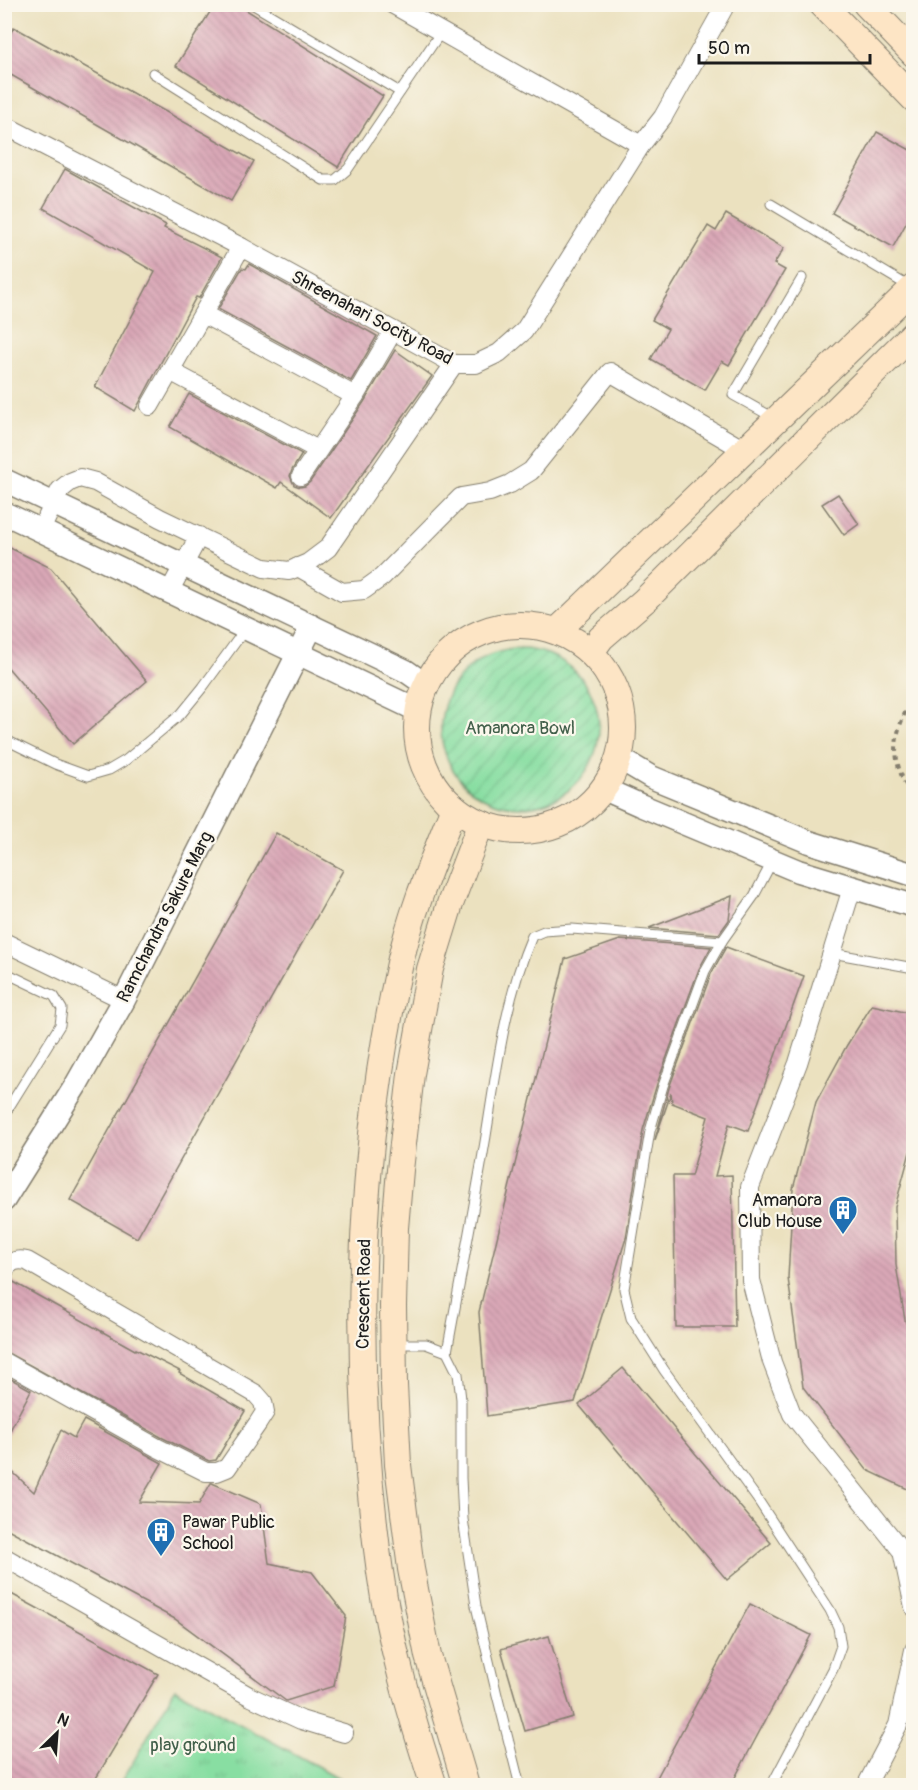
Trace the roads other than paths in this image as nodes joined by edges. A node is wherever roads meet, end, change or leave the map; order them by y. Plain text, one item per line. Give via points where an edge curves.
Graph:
1 (252, 4) edge
2 (392, 4) edge
3 (726, 4) edge
4 (822, 4) edge
5 (866, 4) edge
6 (441, 32) junction
7 (914, 54) edge
8 (153, 73) dead end
9 (400, 92) junction
10 (914, 99) edge
11 (4, 125) edge
12 (640, 145) junction
13 (771, 204) dead end
14 (241, 248) junction
15 (802, 278) dead end
16 (913, 288) edge
17 (202, 314) junction
18 (393, 331) junction
19 (914, 333) edge
20 (453, 364) junction
21 (170, 371) junction
22 (355, 396) junction
23 (150, 406) dead end
24 (776, 419) junction
25 (318, 450) junction
26 (744, 450) junction
27 (302, 476) dead end
28 (4, 480) edge
29 (53, 503) junction
30 (4, 513) edge
31 (41, 530) junction
32 (199, 536) junction
33 (184, 565) junction
34 (298, 567) junction
35 (169, 592) junction
36 (312, 626) junction
37 (246, 628) junction
38 (558, 630) junction
39 (591, 652) junction
40 (298, 653) junction
41 (426, 685) junction
42 (419, 711) junction
43 (4, 739) edge
44 (619, 758) junction
45 (604, 789) junction
46 (454, 807) junction
47 (481, 823) junction
48 (773, 860) junction
49 (914, 874) edge
50 (852, 888) junction
51 (914, 906) edge
52 (4, 942) edge
53 (722, 942) junction
54 (832, 953) junction
55 (914, 968) edge
56 (4, 972) edge
57 (124, 1000) junction
58 (4, 1114) edge
59 (4, 1200) edge
60 (4, 1271) edge
61 (393, 1344) junction
62 (447, 1352) junction
63 (4, 1362) edge
64 (4, 1557) edge
65 (914, 1607) edge
66 (914, 1650) edge
67 (344, 1733) dead end
68 (434, 1785) edge
69 (466, 1785) edge
70 (520, 1785) edge
71 (771, 1785) edge
72 (866, 1785) edge

1 - 9 lane
2 - 6 street
3 - 12 street, Shreenahari Socity Road via 663,117
4 - 10 main road
5 - 7 main road
6 - 9 lane
6 - 12 street
8 - 9 lane via 323,180 335,180 348,169
11 - 14 street, Shreenahari Socity Road
12 - 20 street, Shreenahari Socity Road via 524,331 499,353 476,364
13 - 16 lane
14 - 17 street
14 - 18 street, Shreenahari Socity Road
15 - 24 lane via 733,395
16 - 24 main road
17 - 21 street
17 - 22 street
18 - 20 street, Shreenahari Socity Road
18 - 22 street
19 - 39 main road
20 - 34 street via 328,548
21 - 23 street
21 - 25 street
22 - 25 street
24 - 26 main road
25 - 27 street
26 - 34 street via 610,372 531,471 490,492 461,496 382,577 364,590 342,592
26 - 38 main road
28 - 29 street
29 - 31 street
29 - 32 street via 60,490 80,478
29 - 33 street
30 - 31 street
31 - 35 street
32 - 33 street
32 - 34 street via 264,568 289,571
33 - 35 street
33 - 36 street
35 - 37 street
36 - 40 street, Ramchandra Sakure Marg
36 - 41 street via 406,671
37 - 40 street
37 - 43 lane via 181,714 109,770 88,776
38 - 39 main road
38 - 41 main road via 524,625 484,631 450,652
39 - 44 main road via 617,692 624,732
40 - 42 street
40 - 57 street, Ramchandra Sakure Marg
41 - 42 main road
42 - 46 main road via 418,744 423,764 432,782
44 - 45 main road
44 - 49 street via 651,777 809,842
45 - 47 main road via 591,804 556,825 516,831
45 - 48 street
46 - 47 main road
46 - 68 main road, Crescent Road via 420,894 400,962 382,1059 369,1167 362,1305 368,1467 380,1574 398,1662
47 - 61 main road, Crescent Road via 430,969 411,1074 395,1228
48 - 50 street
48 - 53 lane
50 - 51 street
50 - 54 street
52 - 57 street
53 - 62 lane via 572,929 532,936 505,1023
53 - 71 lane via 705,971 650,1131 624,1289 631,1318 758,1500 838,1627 841,1646 833,1670
54 - 55 lane
54 - 65 street via 798,1063 750,1187 751,1280 772,1362 792,1414 902,1551
56 - 58 lane via 54,996 62,1009 60,1024
57 - 59 street, Ramchandra Sakure Marg
60 - 63 street via 17,1259 27,1261 256,1394 265,1412 227,1468 206,1472
61 - 62 lane via 426,1344
61 - 69 main road, Crescent Road via 399,1465 411,1569 428,1656
62 - 70 lane via 458,1374 461,1399 463,1519 476,1606
64 - 67 street via 251,1697 301,1720
66 - 72 street via 898,1725

